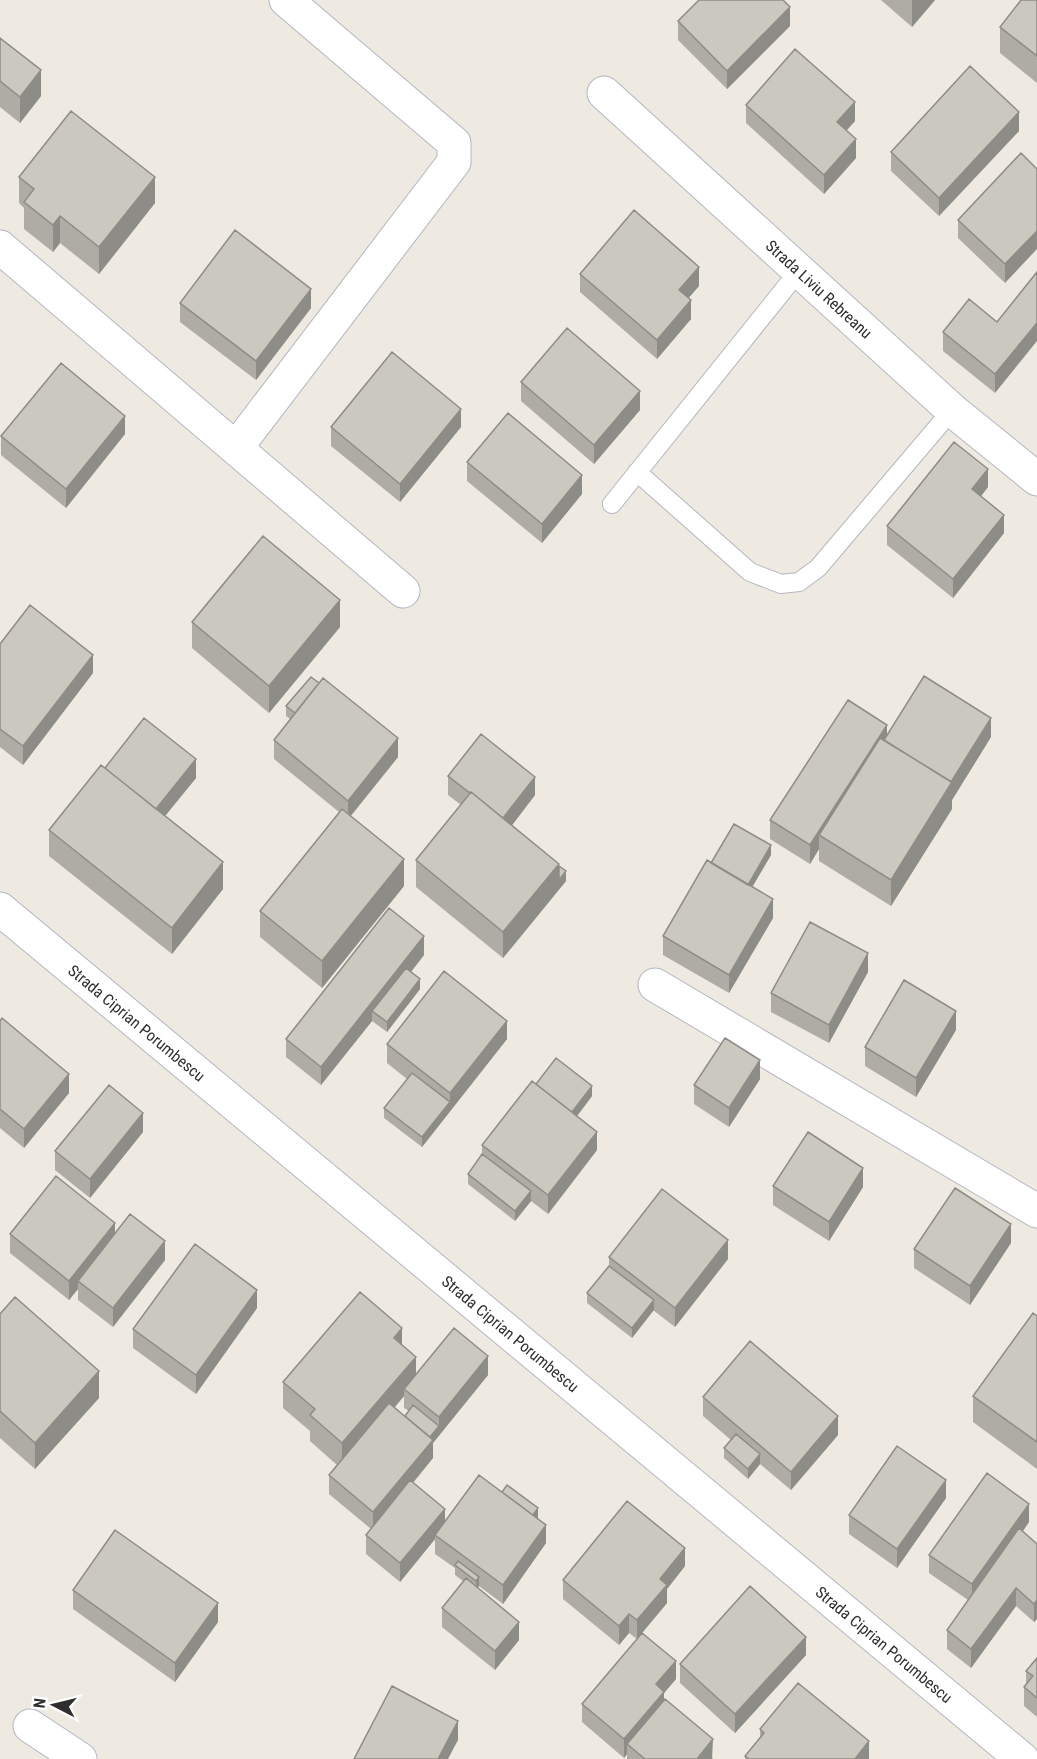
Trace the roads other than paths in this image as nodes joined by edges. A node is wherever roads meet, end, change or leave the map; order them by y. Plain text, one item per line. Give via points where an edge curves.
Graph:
1 (286, 0) edge
2 (604, 93) dead end
3 (0, 247) edge
4 (798, 272) junction
5 (952, 410) junction
6 (236, 448) junction
7 (637, 472) junction
8 (1037, 479) edge
9 (612, 504) dead end
10 (403, 591) dead end
11 (0, 909) edge
12 (656, 985) dead end
13 (1037, 1211) edge
14 (30, 1726) dead end
15 (80, 1759) edge
16 (1023, 1759) edge

1 - 6 street via 454,143 454,162
2 - 4 street, Strada Liviu Rebreanu
3 - 6 street
4 - 5 street, Strada Liviu Rebreanu
4 - 7 lane
5 - 7 lane via 818,568 799,582 781,584 750,572
5 - 8 street, Strada Liviu Rebreanu
6 - 10 street
7 - 9 lane
11 - 16 street, Strada Ciprian Porumbescu
12 - 13 street
14 - 15 street

